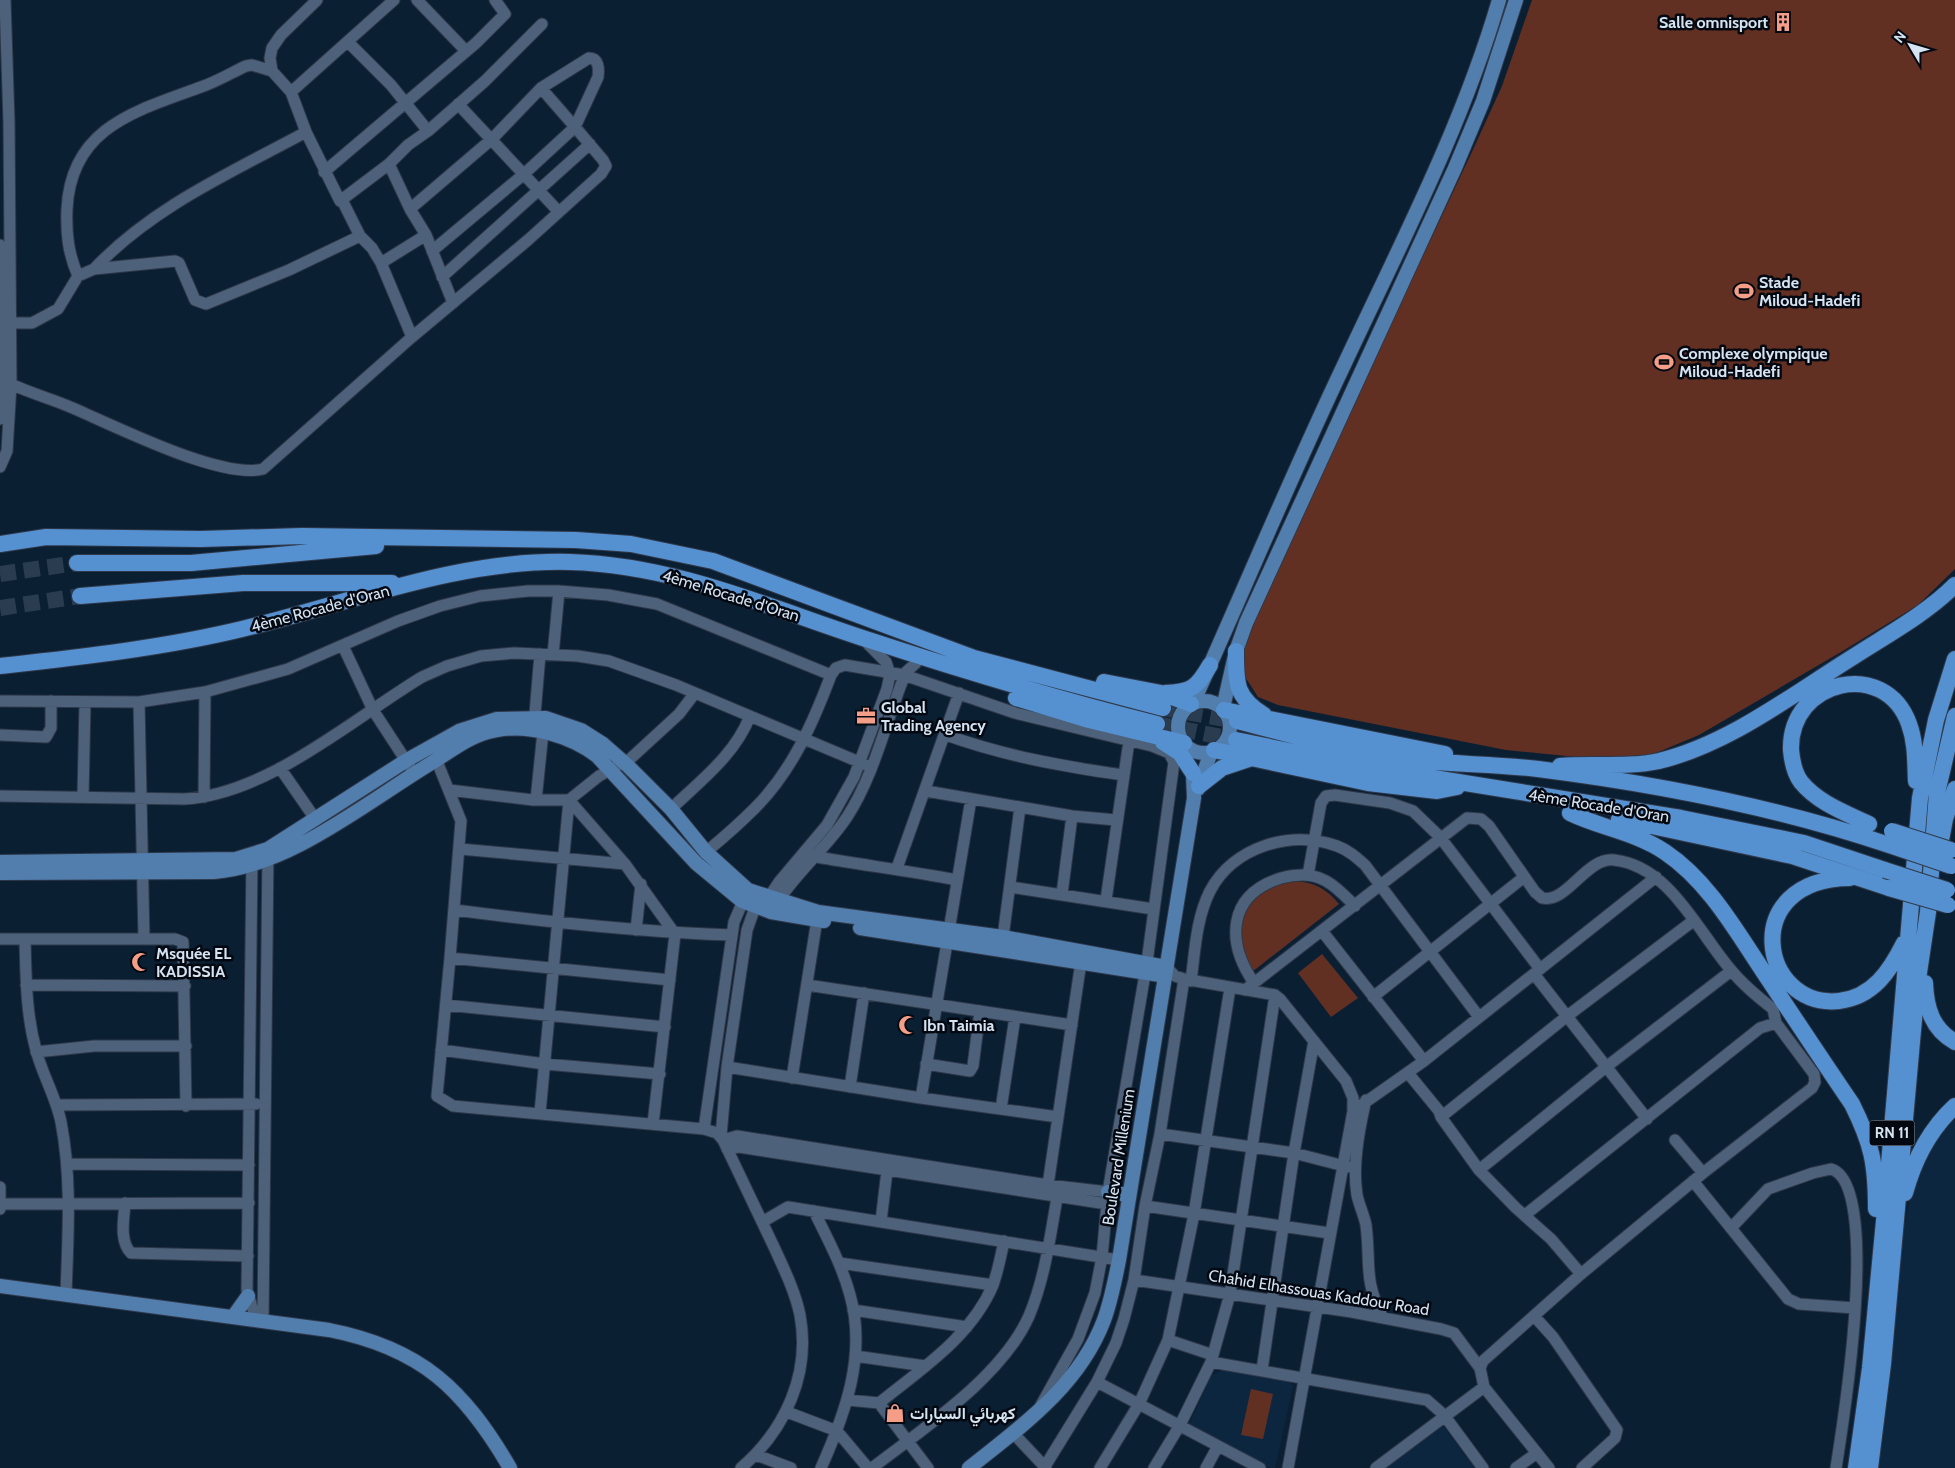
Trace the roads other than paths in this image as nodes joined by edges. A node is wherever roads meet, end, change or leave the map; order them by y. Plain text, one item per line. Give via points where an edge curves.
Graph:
1 (5, 0) edge
2 (317, 0) edge
3 (394, 0) edge
4 (417, 0) edge
5 (495, 0) edge
6 (1499, 0) edge
7 (1516, 0) edge
8 (542, 24) dead end
9 (348, 42) junction
10 (466, 51) junction
11 (272, 71) junction
12 (541, 88) junction
13 (291, 92) junction
14 (405, 104) junction
15 (458, 104) junction
16 (4, 122) edge
17 (575, 127) junction
18 (428, 131) junction
19 (306, 132) junction
20 (492, 138) junction
21 (590, 144) junction
22 (389, 164) junction
23 (324, 172) junction
24 (524, 174) junction
25 (538, 189) junction
26 (342, 200) junction
27 (410, 209) junction
28 (559, 212) junction
29 (426, 235) junction
30 (360, 236) junction
31 (0, 245) edge
32 (432, 251) junction
33 (382, 263) junction
34 (3, 268) edge
35 (94, 269) junction
36 (78, 276) junction
37 (442, 277) junction
38 (454, 303) junction
39 (7, 323) junction
40 (412, 337) junction
41 (11, 384) junction
42 (0, 419) edge
43 (0, 467) edge
44 (435, 539) junction
45 (0, 544) edge
46 (77, 563) tunnel mouth
47 (411, 583) junction
48 (1955, 585) edge
49 (559, 591) junction
50 (80, 596) tunnel mouth
51 (845, 631) junction
52 (868, 644) junction
53 (343, 646) junction
54 (1236, 651) junction
55 (540, 654) junction
56 (553, 655) junction
57 (1955, 659) edge
58 (916, 663) junction
59 (1210, 665) junction
60 (0, 666) edge
61 (831, 674) junction
62 (890, 674) junction
63 (904, 675) junction
64 (205, 692) junction
65 (695, 693) junction
66 (959, 693) junction
67 (0, 701) edge
68 (51, 701) junction
69 (1162, 701) junction
70 (85, 702) junction
71 (139, 702) junction
72 (1192, 703) junction
73 (373, 710) junction
74 (1228, 713) junction
75 (750, 716) junction
76 (1955, 716) edge
77 (1270, 718) junction
78 (537, 727) junction
79 (1152, 730) junction
80 (946, 734) junction
81 (0, 735) edge
82 (804, 739) junction
83 (1236, 740) tunnel mouth
84 (1129, 741) junction
85 (1185, 745) junction
86 (1213, 751) junction
87 (1257, 758) junction
88 (407, 760) junction
89 (436, 760) junction
90 (624, 762) junction
91 (860, 762) junction
92 (1483, 765) junction
93 (871, 767) junction
94 (280, 768) junction
95 (611, 769) junction
96 (1537, 769) junction
97 (414, 773) junction
98 (1123, 775) junction
99 (1467, 784) junction
100 (1196, 786) junction
101 (1955, 789) edge
102 (450, 790) junction
103 (926, 791) junction
104 (1528, 794) junction
105 (1691, 794) junction
106 (0, 796) edge
107 (83, 797) junction
108 (141, 797) junction
109 (204, 798) junction
110 (971, 798) junction
111 (1920, 798) junction
112 (536, 800) junction
113 (569, 800) junction
114 (1020, 807) junction
115 (670, 809) junction
116 (1570, 813) junction
117 (1072, 816) junction
118 (316, 820) junction
119 (1116, 820) junction
120 (1869, 824) junction
121 (1440, 837) junction
122 (1890, 838) junction
123 (1315, 841) junction
124 (460, 848) junction
125 (706, 852) junction
126 (268, 855) junction
127 (817, 857) junction
128 (563, 859) junction
129 (1953, 859) edge
130 (252, 860) junction
131 (0, 862) edge
132 (625, 864) junction
133 (144, 867) junction
134 (897, 868) junction
135 (0, 873) edge
136 (1308, 875) junction
137 (1524, 877) junction
138 (1656, 877) junction
139 (1859, 877) junction
140 (957, 880) junction
141 (641, 884) junction
142 (1380, 885) junction
143 (1010, 887) junction
144 (1062, 894) junction
145 (1951, 899) edge
146 (1106, 900) junction
147 (761, 901) junction
148 (1491, 905) junction
149 (1355, 906) junction
150 (1153, 909) junction
151 (455, 910) junction
152 (1928, 912) junction
153 (818, 916) junction
154 (1693, 921) junction
155 (558, 923) junction
156 (636, 930) junction
157 (1322, 931) junction
158 (675, 934) junction
159 (1908, 934) junction
160 (732, 935) junction
161 (948, 936) junction
162 (1003, 937) junction
163 (0, 939) edge
164 (144, 939) junction
165 (25, 940) junction
166 (1923, 946) junction
167 (1430, 953) junction
168 (1082, 956) junction
169 (450, 958) junction
170 (1146, 967) junction
171 (553, 969) junction
172 (1731, 971) junction
173 (1537, 972) junction
174 (1176, 976) junction
175 (670, 980) junction
176 (26, 985) junction
177 (807, 985) junction
178 (185, 986) junction
179 (1249, 986) junction
180 (1230, 988) junction
181 (864, 993) junction
182 (1275, 995) junction
183 (1373, 997) junction
184 (938, 1004) junction
185 (446, 1005) junction
186 (980, 1011) junction
187 (1015, 1016) junction
188 (549, 1017) junction
189 (1479, 1017) junction
190 (1566, 1017) junction
191 (1776, 1023) junction
192 (1072, 1025) junction
193 (665, 1027) junction
194 (1314, 1041) junction
195 (1955, 1042) edge
196 (186, 1046) junction
197 (441, 1050) junction
198 (36, 1052) junction
199 (1424, 1061) junction
200 (545, 1064) junction
201 (926, 1064) junction
202 (1606, 1067) junction
203 (727, 1068) junction
204 (1408, 1073) junction
205 (660, 1074) junction
206 (792, 1078) junction
207 (850, 1087) junction
208 (920, 1098) junction
209 (1366, 1100) junction
210 (250, 1104) junction
211 (265, 1104) junction
212 (56, 1105) junction
213 (186, 1106) junction
214 (1955, 1106) edge
215 (1001, 1109) junction
216 (1352, 1111) junction
217 (540, 1113) junction
218 (1058, 1117) junction
219 (1441, 1117) junction
220 (1647, 1119) junction
221 (654, 1124) junction
222 (704, 1129) junction
223 (1160, 1134) junction
224 (1206, 1140) junction
225 (1675, 1140) dead end
226 (724, 1142) junction
227 (1251, 1146) junction
228 (1294, 1153) junction
229 (67, 1164) junction
230 (1341, 1164) junction
231 (249, 1165) junction
232 (905, 1168) junction
233 (887, 1170) junction
234 (1479, 1170) junction
235 (1356, 1171) junction
236 (1703, 1173) junction
237 (1693, 1181) junction
238 (1048, 1185) junction
239 (0, 1187) edge
240 (1129, 1195) junction
241 (1057, 1198) junction
242 (1107, 1198) junction
243 (69, 1203) junction
244 (125, 1203) junction
245 (249, 1203) junction
246 (0, 1204) edge
247 (1145, 1206) junction
248 (0, 1211) edge
249 (814, 1211) junction
250 (1194, 1214) junction
251 (1525, 1216) junction
252 (1241, 1220) junction
253 (881, 1221) junction
254 (762, 1222) junction
255 (1283, 1226) junction
256 (1731, 1228) junction
257 (1329, 1233) junction
258 (1894, 1236) junction
259 (1004, 1240) junction
260 (1048, 1247) junction
261 (248, 1256) junction
262 (1102, 1257) junction
263 (1119, 1260) junction
264 (839, 1263) junction
265 (1581, 1274) junction
266 (1134, 1280) junction
267 (993, 1285) junction
268 (0, 1286) edge
269 (1180, 1287) junction
270 (66, 1294) junction
271 (1230, 1294) junction
272 (248, 1296) junction
273 (1876, 1300) junction
274 (1272, 1301) junction
275 (1316, 1308) junction
276 (1855, 1308) junction
277 (853, 1310) junction
278 (1534, 1316) junction
279 (233, 1317) junction
280 (1383, 1318) junction
281 (261, 1321) junction
282 (967, 1327) junction
283 (1168, 1340) junction
284 (855, 1356) junction
285 (1212, 1358) junction
286 (925, 1366) junction
287 (1480, 1368) junction
288 (1262, 1370) junction
289 (1304, 1377) junction
290 (1097, 1382) junction
291 (1484, 1387) junction
292 (848, 1400) junction
293 (879, 1403) junction
294 (1139, 1404) junction
295 (786, 1412) junction
296 (1038, 1413) junction
297 (1444, 1416) junction
298 (1180, 1425) junction
299 (837, 1431) junction
300 (1013, 1433) junction
301 (907, 1441) junction
302 (1218, 1446) junction
303 (1537, 1453) junction
304 (756, 1455) junction
305 (510, 1468) edge
306 (741, 1468) edge
307 (791, 1468) edge
308 (821, 1468) edge
309 (868, 1468) edge
310 (872, 1468) edge
311 (928, 1468) edge
312 (969, 1468) edge
313 (1045, 1468) edge
314 (1100, 1468) edge
315 (1154, 1468) edge
316 (1206, 1468) edge
317 (1260, 1468) edge
318 (1288, 1468) edge
319 (1376, 1468) edge
320 (1483, 1468) edge
321 (1516, 1468) edge
322 (1549, 1468) edge
323 (1582, 1468) edge
324 (1836, 1468) edge
325 (1856, 1468) edge
326 (1870, 1468) edge

1 - 16 street
2 - 11 street via 294,20 272,48
3 - 9 street
4 - 10 street
5 - 10 street via 506,14
6 - 59 main road via 1485,48 1452,135 1330,394
7 - 54 main road via 1484,101 1268,572
8 - 15 street
9 - 13 street
9 - 14 street via 391,85
10 - 14 street
11 - 13 street
11 - 36 street via 246,66 202,87 160,100 113,124 87,147 74,172 68,197 66,234 70,258
12 - 17 street
12 - 17 street via 589,58 596,61 598,77
12 - 20 street
13 - 19 street
14 - 18 street
14 - 23 street
15 - 18 street
15 - 20 street
16 - 34 street
17 - 21 street
17 - 24 street
18 - 22 street
19 - 23 street
19 - 35 street via 170,206 116,246
20 - 24 street
20 - 27 street
21 - 25 street
21 - 28 street via 606,166 602,174
22 - 26 street
22 - 27 street
23 - 26 street
24 - 25 street
24 - 32 street
25 - 28 street
25 - 37 street
26 - 30 street
27 - 29 street
28 - 38 street
29 - 32 street
29 - 33 street
30 - 33 street
30 - 35 street via 206,304 195,300 179,262
31 - 34 street
32 - 37 street
33 - 40 street
34 - 39 street
35 - 36 street
36 - 39 street via 58,309 32,323
37 - 38 street
38 - 40 street
39 - 41 street
39 - 42 street
40 - 41 street via 269,465 257,470 190,458
41 - 43 street via 6,451
44 - 45 highway, 4ème Rocade d'Oran via 46,537
44 - 46 highway via 190,562
44 - 69 highway, 4ème Rocade d'Oran via 597,540 689,554 974,658
47 - 50 highway via 243,582
47 - 51 highway, 4ème Rocade d'Oran via 525,563 598,564 653,571 704,583
47 - 60 highway, 4ème Rocade d'Oran via 201,638 129,652
48 - 96 highway via 1914,618 1786,700 1685,754 1640,763 1579,764
49 - 53 street via 499,593 461,599 398,621
49 - 56 street
49 - 61 street via 657,604
51 - 52 highway
51 - 79 highway, 4ème Rocade d'Oran
52 - 58 highway
52 - 62 street via 886,662
53 - 64 street via 288,669
53 - 73 street
54 - 74 main road
54 - 77 highway via 1236,672 1242,696
55 - 56 street
55 - 73 street via 481,656 460,662 422,677
55 - 78 street
56 - 65 street via 624,664
57 - 111 highway, RN 11 via 1936,720
58 - 63 street
58 - 79 highway via 948,678
59 - 69 highway via 1196,686
59 - 72 main road
61 - 62 street via 845,665
61 - 82 street
62 - 63 street
62 - 91 street
63 - 66 street
63 - 93 street
64 - 71 street
64 - 109 street
65 - 75 street
65 - 90 street via 679,714
66 - 80 street
66 - 84 street via 1015,713
67 - 68 street
68 - 70 street
68 - 81 street via 51,728 46,737
69 - 72 highway, 4ème Rocade d'Oran
70 - 71 street
70 - 107 street
71 - 108 street
72 - 74 main road via 1209,701
72 - 85 main road via 1179,718 1179,735
73 - 88 street
73 - 94 street
74 - 77 highway
74 - 86 main road via 1229,733
74 - 92 highway, 4ème Rocade d'Oran via 1390,757
75 - 82 street
75 - 115 street via 745,730 726,756
76 - 152 highway, RN 11 via 1937,793
77 - 92 highway
78 - 88 main road via 497,718 459,730
78 - 89 main road via 498,729 466,739
78 - 90 main road via 546,718 581,730
78 - 95 main road via 581,744
78 - 112 street
79 - 85 highway
79 - 100 highway via 1180,753
80 - 98 street via 1024,759
80 - 103 street
82 - 91 street
82 - 125 street via 766,795
83 - 99 highway, 4ème Rocade d'Oran
84 - 98 street
84 - 150 street via 1165,751 1172,755 1174,762
85 - 86 main road via 1198,752
85 - 100 main road
86 - 87 highway
86 - 100 main road
87 - 99 highway via 1395,787 1437,791
87 - 100 highway via 1229,765
88 - 97 street
88 - 118 main road
89 - 97 main road
89 - 102 street
90 - 95 street
90 - 115 main road
91 - 93 street
91 - 147 street via 827,825
92 - 96 highway, 4ème Rocade d'Oran
93 - 127 street via 848,817
94 - 109 street via 238,789
94 - 118 street
95 - 113 street
95 - 147 main road via 696,863
96 - 105 highway, 4ème Rocade d'Oran
97 - 126 main road via 322,831
98 - 119 street
99 - 104 highway, 4ème Rocade d'Oran
100 - 174 main road, Boulevard Millenium
101 - 152 highway via 1945,819
102 - 112 street
102 - 124 street via 461,821
103 - 110 street
103 - 134 street
104 - 116 highway
104 - 145 highway, 4ème Rocade d'Oran, bridge via 1681,818 1804,843 1885,870
105 - 120 highway via 1710,790 1739,792
105 - 122 highway, 4ème Rocade d'Oran
106 - 107 street
107 - 108 street
108 - 109 street
108 - 133 street
110 - 114 street
110 - 140 street
111 - 120 highway via 1910,724 1896,704 1881,691 1864,684 1846,684 1821,692 1808,702 1794,726 1791,742 1796,771 1809,791
111 - 159 highway, RN 11
112 - 113 street
113 - 128 street
113 - 132 street
114 - 117 street
114 - 143 street
115 - 125 main road
116 - 139 highway via 1632,821 1760,849
116 - 273 highway via 1637,836 1666,852 1689,871 1725,914 1852,1104 1868,1136 1875,1177
117 - 119 street
117 - 144 street
118 - 126 main road
119 - 146 street
120 - 122 highway
121 - 123 street via 1408,808 1335,795 1326,796 1321,803
121 - 137 street via 1467,818 1483,820
121 - 142 street
121 - 148 street
122 - 129 highway, 4ème Rocade d'Oran, bridge
123 - 136 street
123 - 142 street via 1347,850 1365,865
123 - 174 street via 1266,845 1244,856 1224,872 1210,891 1196,935
124 - 128 street
124 - 151 street
125 - 147 main road
126 - 130 main road
126 - 211 street
127 - 134 street
127 - 147 street
128 - 132 street
128 - 155 street
130 - 133 main road
130 - 210 street
131 - 133 main road
132 - 141 street
133 - 135 main road
133 - 164 street
134 - 140 street
136 - 149 street via 1326,881
136 - 179 street via 1271,882 1256,891 1240,913 1236,926 1237,952
137 - 138 street via 1538,896 1546,899 1555,897 1595,865 1608,860
137 - 148 street
138 - 154 street
138 - 173 street
139 - 145 highway, bridge via 1889,888
139 - 159 highway via 1812,883 1793,894 1784,904 1776,919 1773,947 1790,984 1821,1000 1841,1000 1864,993 1889,971
140 - 161 street
141 - 156 street
141 - 158 street
142 - 149 street
142 - 167 street
143 - 144 street
143 - 162 street
144 - 146 street
146 - 150 street
147 - 153 main road
147 - 160 street via 735,915
147 - 203 street via 747,930
148 - 167 street
148 - 173 street
149 - 157 street
150 - 170 street
151 - 155 street
151 - 169 street
152 - 166 highway, RN 11
153 - 161 main road
153 - 177 street
154 - 172 street
154 - 190 street
155 - 156 street
155 - 171 street
156 - 158 street
157 - 179 street
157 - 183 street
158 - 160 street
158 - 175 street
159 - 273 highway, RN 11
160 - 222 street
161 - 162 main road
161 - 168 main road
161 - 184 street
162 - 168 main road
163 - 165 street
164 - 165 street
164 - 178 street via 183,942
165 - 176 street
166 - 195 highway via 1928,1011 1939,1030
166 - 258 highway, RN 11
167 - 183 street
167 - 189 street
168 - 170 main road
168 - 192 street
169 - 171 street
169 - 185 street
170 - 174 main road
170 - 242 street
171 - 175 street
171 - 188 street
172 - 191 street via 1757,998 1773,1009
172 - 202 street
173 - 189 street
173 - 190 street
174 - 180 street
174 - 223 street
174 - 240 main road, Boulevard Millenium
175 - 193 street
176 - 178 street
176 - 198 street
177 - 181 street
177 - 206 street
178 - 196 street
179 - 180 street
179 - 182 street
180 - 224 street
181 - 184 street
181 - 207 street
182 - 194 street
182 - 227 street
183 - 199 street
184 - 186 street
184 - 201 street
185 - 188 street
185 - 197 street
186 - 187 street
186 - 201 street via 970,1071
187 - 192 street
187 - 215 street
188 - 193 street
188 - 200 street
189 - 199 street
190 - 202 street
190 - 219 street
191 - 220 street via 1760,1028
191 - 236 street via 1814,1074 1814,1085
192 - 218 street
193 - 205 street
194 - 216 street via 1346,1081 1353,1098
194 - 228 street
196 - 198 street via 94,1046
196 - 213 street
197 - 200 street
197 - 217 street via 436,1096 446,1103
198 - 212 street
199 - 204 street
200 - 205 street
200 - 217 street
201 - 208 street
202 - 220 street
202 - 234 street
203 - 206 street
203 - 226 street
204 - 209 street
204 - 219 street via 1439,1110
205 - 221 street
206 - 207 street
207 - 208 street
208 - 215 street
209 - 216 street
209 - 235 street via 1360,1124
210 - 211 street
210 - 213 street
210 - 231 street
211 - 281 street
212 - 213 street
212 - 229 street
214 - 258 highway via 1930,1136 1914,1166
215 - 218 street
216 - 230 street
217 - 221 street
218 - 238 street
219 - 234 street
220 - 251 street
221 - 222 street
222 - 226 street
223 - 224 street
223 - 247 street
224 - 227 street
224 - 250 street
225 - 236 street
226 - 232 street via 737,1136
226 - 233 street
226 - 254 street
227 - 228 street
227 - 252 street
228 - 230 street
228 - 255 street
229 - 231 street
229 - 243 street
230 - 235 street
230 - 257 street
231 - 245 street
232 - 233 street
232 - 238 street
232 - 241 street
233 - 253 street
234 - 251 street
235 - 280 street via 1357,1196 1366,1226 1370,1289
236 - 237 street
237 - 256 street
237 - 265 street
238 - 242 street
239 - 246 street
240 - 242 main road
240 - 263 main road, Boulevard Millenium
241 - 242 street
241 - 260 street
242 - 262 street
243 - 244 street
243 - 246 street
243 - 270 street
244 - 245 street
244 - 261 street via 124,1240 131,1253
245 - 261 street
246 - 248 street
247 - 250 street
247 - 266 street
249 - 253 street
249 - 254 street via 788,1207
249 - 264 street
250 - 252 street
250 - 269 street
251 - 265 street via 1551,1239
252 - 255 street
252 - 271 street
253 - 259 street
254 - 295 street via 795,1296 800,1316 800,1371
255 - 257 street
255 - 274 street
256 - 276 street via 1788,1299 1799,1304
256 - 276 street via 1768,1189 1820,1171 1836,1170 1849,1191 1856,1221
257 - 275 street
258 - 326 highway, RN 11
259 - 260 street
259 - 267 street
260 - 262 street
260 - 301 street via 1039,1289 1028,1317 1002,1359 984,1379
261 - 272 street
262 - 263 street
262 - 296 street via 1089,1314
263 - 296 main road, Boulevard Millenium via 1104,1320 1092,1344 1062,1389
264 - 267 street
264 - 277 street
265 - 278 street
266 - 269 street, Chahid Elhassouas Kaddour Road
266 - 290 street via 1116,1343
267 - 282 street
268 - 270 main road
269 - 271 street, Chahid Elhassouas Kaddour Road
269 - 283 street
270 - 279 main road
271 - 274 street, Chahid Elhassouas Kaddour Road
271 - 285 street
272 - 279 main road
272 - 281 street
273 - 325 highway, RN 11
274 - 275 street, Chahid Elhassouas Kaddour Road
274 - 288 street
275 - 280 street, Chahid Elhassouas Kaddour Road
275 - 289 street
276 - 324 street via 1847,1398
277 - 282 street
277 - 284 street
278 - 287 street
278 - 323 street via 1553,1337 1617,1430 1615,1438
279 - 281 main road
280 - 287 street, Chahid Elhassouas Kaddour Road via 1454,1333
281 - 305 main road via 353,1335 421,1364 453,1389 475,1413
282 - 286 street
283 - 285 street
283 - 294 street
284 - 286 street
284 - 292 street
285 - 288 street
285 - 298 street
286 - 293 street
287 - 291 street
288 - 289 street
289 - 297 street via 1423,1399
289 - 318 street
290 - 294 street
290 - 313 street
291 - 297 street
291 - 303 street
292 - 293 street
292 - 299 street
293 - 301 street
294 - 298 street
294 - 314 street
295 - 299 street
295 - 304 street
296 - 300 main road, Boulevard Millenium
297 - 319 street
297 - 320 street
298 - 302 street
298 - 315 street
299 - 308 street
299 - 309 street
300 - 312 main road, Boulevard Millenium
300 - 313 street
301 - 310 street
301 - 311 street
302 - 316 street
302 - 317 street
303 - 321 street
303 - 322 street
304 - 306 street
304 - 307 street

